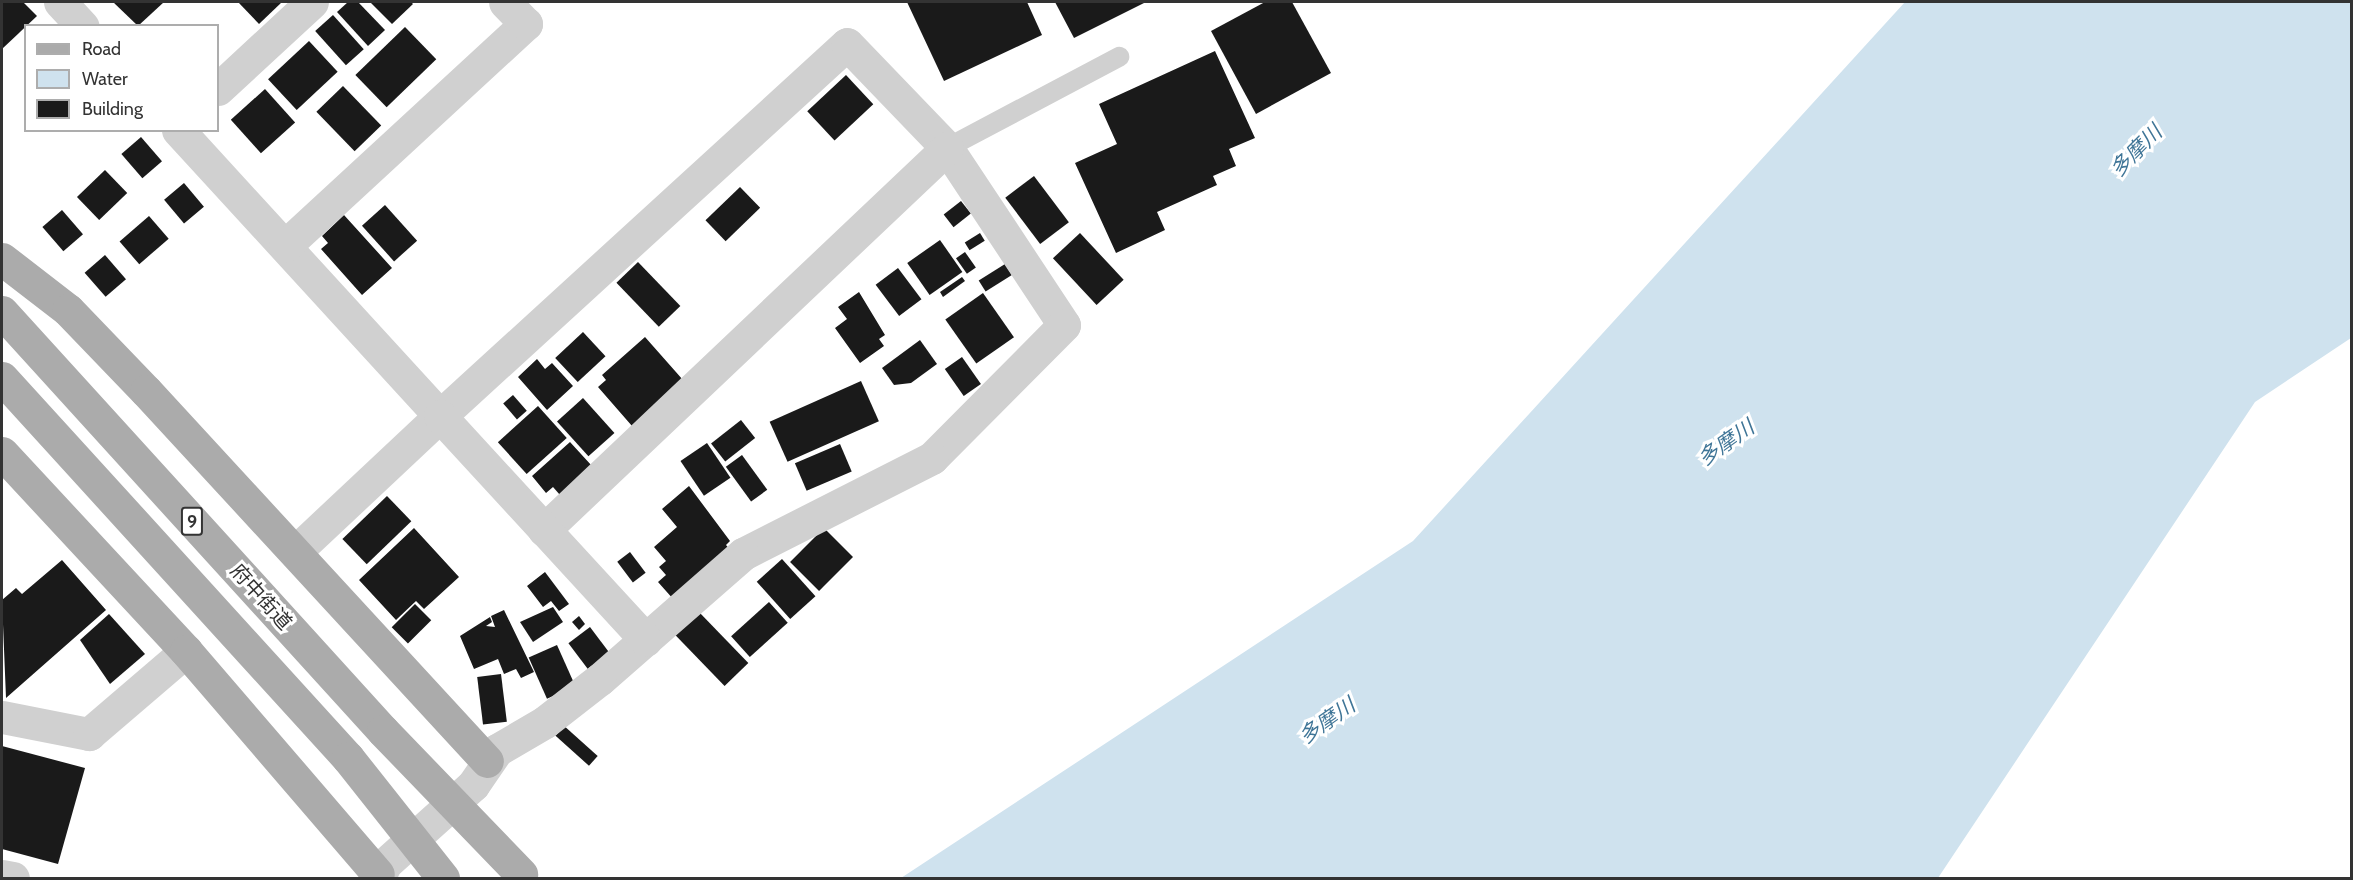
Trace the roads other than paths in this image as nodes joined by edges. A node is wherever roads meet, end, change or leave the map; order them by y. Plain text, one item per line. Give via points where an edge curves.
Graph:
1 (312, 2) edge
2 (506, 2) edge
3 (1119, 57) dead end
4 (219, 88) edge
5 (180, 132) edge
6 (947, 148) junction
7 (285, 246) junction
8 (2, 259) edge
9 (2, 312) edge
10 (2, 378) edge
11 (440, 416) junction
12 (2, 453) edge
13 (544, 530) junction
14 (295, 552) junction
15 (646, 640) junction
16 (186, 651) junction
17 (2, 717) edge
18 (487, 761) junction
19 (2, 876) edge
20 (378, 876) edge
21 (523, 876) edge
22 (13, 879) edge
23 (443, 879) edge

1 - 4 street
2 - 7 street via 526,24
3 - 6 lane
5 - 7 street
6 - 11 street via 847,44
6 - 13 street
6 - 15 street via 1064,325 932,458 743,554
7 - 11 street
8 - 14 main road via 68,310
9 - 21 main road, 府中街道 / 9, bridge via 383,731
10 - 23 main road, 9, bridge via 348,758
11 - 13 street
11 - 14 street
12 - 16 main road
13 - 15 street
14 - 18 main road
15 - 18 street via 545,722
16 - 17 street via 89,734
16 - 20 main road
18 - 20 street via 473,785
19 - 22 street

